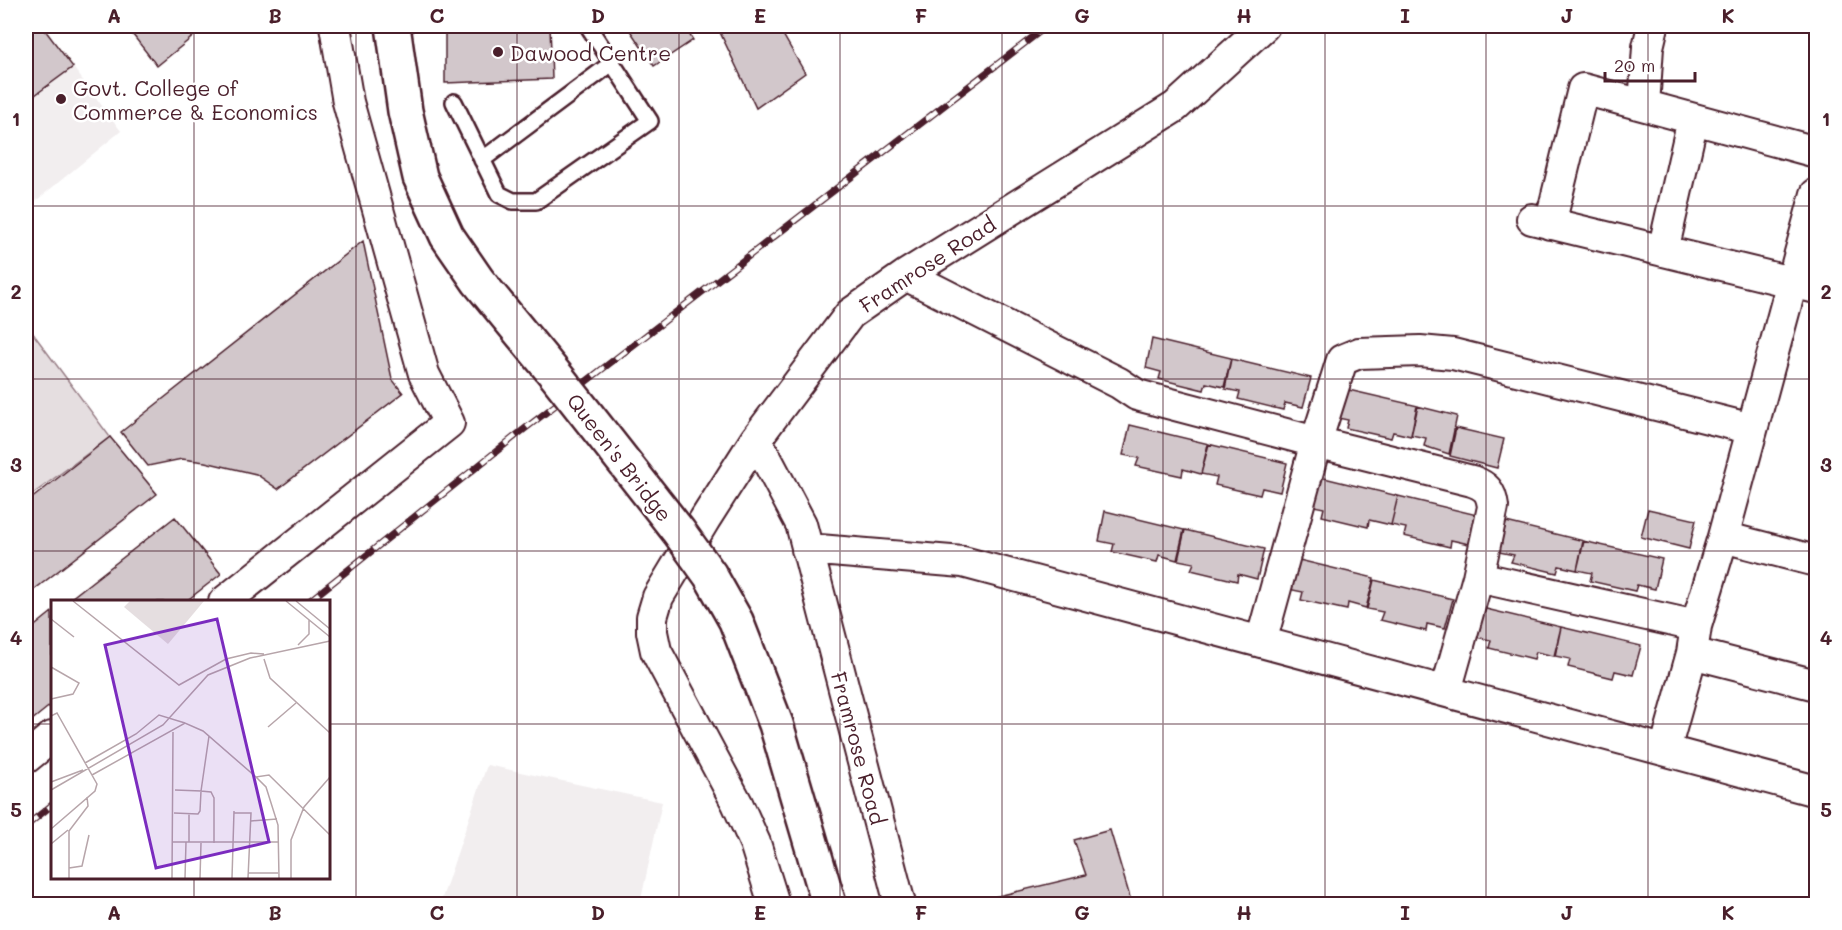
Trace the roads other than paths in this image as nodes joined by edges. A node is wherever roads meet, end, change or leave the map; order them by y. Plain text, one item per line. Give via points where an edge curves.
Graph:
1 (335, 26) edge
2 (393, 26) edge
3 (588, 26) edge
4 (1264, 26) edge
5 (1653, 26) edge
6 (612, 63) junction
7 (454, 102) dead end
8 (1644, 105) junction
9 (1694, 119) junction
10 (1816, 152) edge
11 (482, 160) junction
12 (1816, 194) edge
13 (1663, 250) junction
14 (906, 275) junction
15 (1805, 285) edge
16 (1752, 429) junction
17 (756, 439) junction
18 (1316, 442) junction
19 (1723, 537) junction
20 (807, 549) junction
21 (1816, 561) edge
22 (1479, 577) junction
23 (227, 600) edge
24 (1694, 640) junction
25 (1262, 642) junction
26 (1816, 686) edge
27 (1446, 691) junction
28 (51, 738) edge
29 (1665, 750) junction
30 (26, 758) edge
31 (1816, 790) edge
32 (774, 904) edge
33 (829, 904) edge
34 (900, 904) edge

1 - 23 street via 348,102 424,374 449,423
2 - 33 highway, Queen's Bridge, bridge via 405,111 420,177 447,236 478,281 710,575 736,621 776,724
3 - 6 lane
4 - 14 street, Framrose Road via 1175,107
5 - 8 street
6 - 11 lane
6 - 11 lane via 650,121 536,201 513,201 499,194
7 - 11 lane
8 - 9 street
8 - 13 street via 1583,88 1541,221
9 - 10 street
9 - 13 street
12 - 15 street
13 - 15 street
14 - 17 street, Framrose Road via 850,314
14 - 18 street via 1137,395
15 - 16 street
16 - 18 street via 1453,354 1395,351 1359,353 1342,360
16 - 19 street
17 - 20 street, Framrose Road via 801,525
17 - 32 street via 658,597 652,632 656,651 750,833
18 - 22 street via 1485,486 1493,507
18 - 25 street
19 - 21 street
19 - 24 street
20 - 25 street via 963,562
20 - 34 street, Framrose Road
22 - 24 street
22 - 27 street
24 - 26 street
24 - 29 street
25 - 27 street
27 - 29 street
28 - 30 street
29 - 31 street

